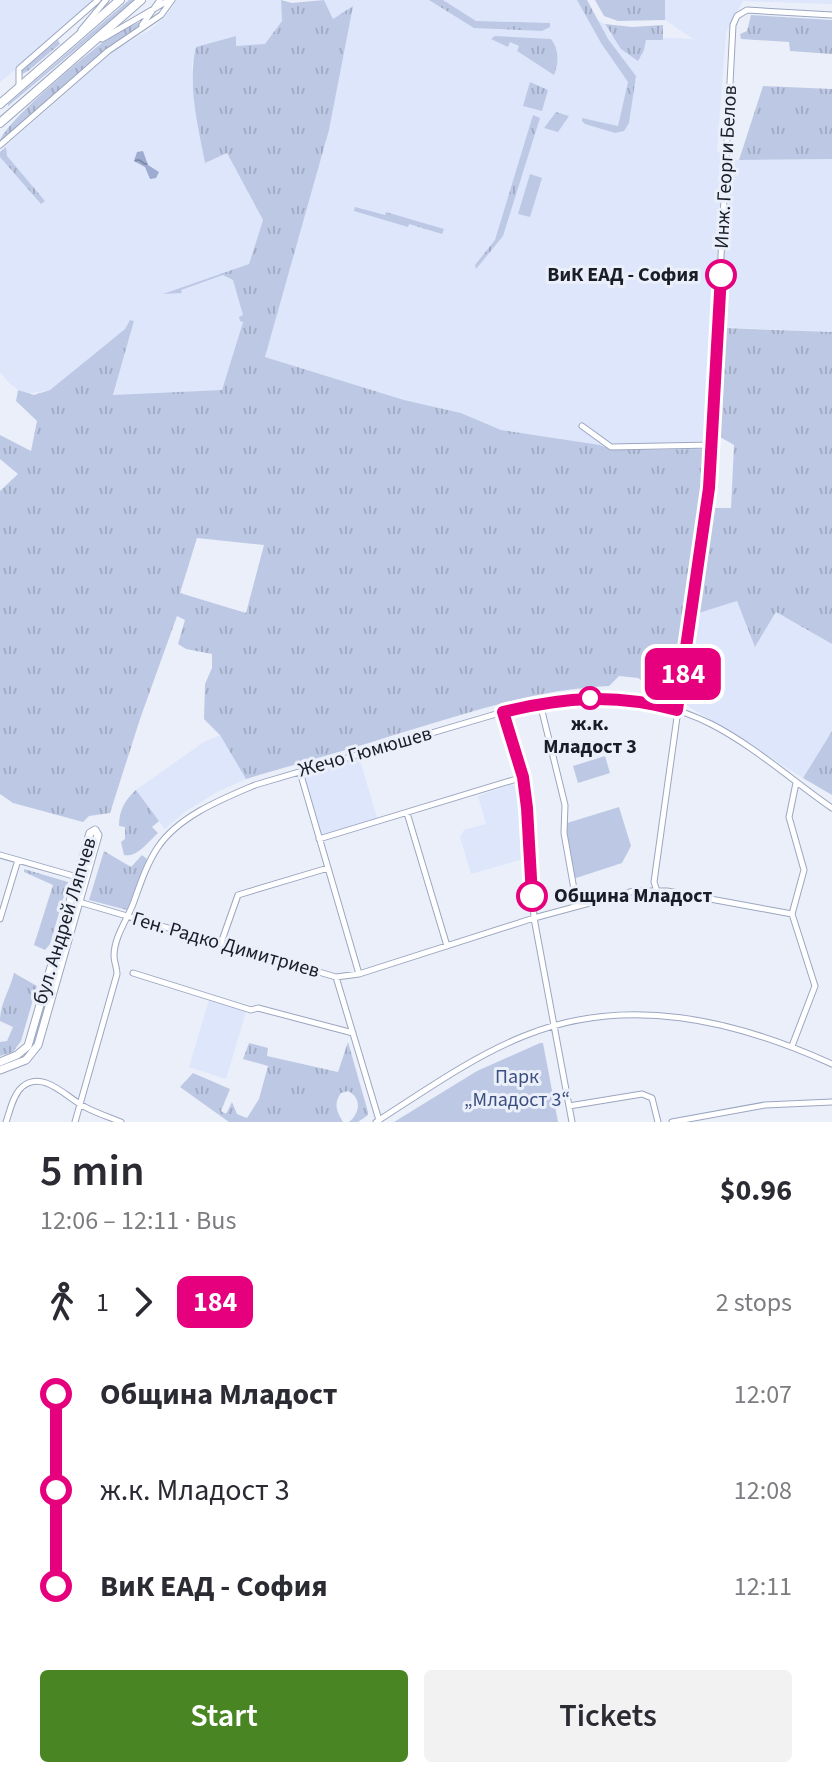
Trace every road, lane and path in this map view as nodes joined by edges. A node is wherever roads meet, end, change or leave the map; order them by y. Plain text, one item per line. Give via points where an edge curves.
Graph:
1 (98, 0) edge
2 (106, 0) edge
3 (120, 0) edge
4 (141, 0) edge
5 (160, 0) edge
6 (170, 0) edge
7 (153, 12) junction
8 (832, 15) edge
9 (135, 33) junction
10 (76, 38) junction
11 (90, 45) junction
12 (20, 87) junction
13 (0, 96) edge
14 (0, 104) edge
15 (15, 110) junction
16 (0, 123) edge
17 (0, 131) edge
18 (0, 145) edge
19 (582, 426) dead end
20 (712, 445) junction
21 (540, 703) junction
22 (677, 710) junction
23 (503, 712) junction
24 (300, 772) junction
25 (523, 777) junction
26 (796, 783) junction
27 (832, 808) edge
28 (407, 813) junction
29 (319, 839) junction
30 (0, 855) edge
31 (18, 860) junction
32 (328, 868) junction
33 (77, 877) junction
34 (657, 891) junction
35 (79, 902) junction
36 (577, 906) junction
37 (792, 914) junction
38 (127, 916) junction
39 (534, 918) junction
40 (0, 919) edge
41 (221, 943) junction
42 (447, 946) junction
43 (133, 973) dead end
44 (359, 974) junction
45 (336, 977) junction
46 (553, 1026) junction
47 (353, 1033) junction
48 (792, 1046) junction
49 (0, 1062) edge
50 (832, 1064) edge
51 (0, 1070) edge
52 (832, 1102) edge
53 (81, 1105) junction
54 (569, 1106) junction
55 (377, 1121) edge
56 (6, 1122) edge
57 (75, 1122) edge
58 (121, 1122) edge
59 (572, 1122) edge
60 (658, 1122) edge
61 (672, 1122) edge

1 - 12 street via 19,69
2 - 10 street
3 - 10 highway
4 - 11 highway
5 - 7 street
6 - 7 street
6 - 9 street via 161,15
7 - 9 street
7 - 11 street
8 - 20 street, Инж. Георги Белов via 747,10 733,25
9 - 18 street
10 - 12 highway
11 - 15 highway
12 - 13 street
12 - 14 highway
15 - 16 highway
15 - 17 highway
19 - 20 street via 611,447
20 - 22 street, Инж. Георги Белов
21 - 22 street, Жечо Гюмюшев via 593,697 646,701
21 - 23 street, Жечо Гюмюшев
21 - 36 street via 565,805 564,833
22 - 26 street, Жечо Гюмюшев via 713,725
22 - 34 street, Инж. Георги Белов
23 - 24 street, Жечо Гюмюшев
23 - 25 street
24 - 29 street
24 - 38 street, Жечо Гюмюшев via 221,800 170,833 151,859
25 - 28 street
25 - 39 street
26 - 27 street, Жечо Гюмюшев
26 - 37 street via 789,817 804,870
28 - 29 street
28 - 42 street
29 - 32 street
30 - 31 street
31 - 33 street
31 - 40 street
32 - 41 street via 238,895
32 - 44 street
33 - 35 main road, бул. Андрей Ляпчев via 90,833 96,830
33 - 49 main road, бул. Андрей Ляпчев via 28,1046
34 - 36 street, Ген. Радко Димитриев via 634,891
34 - 37 street, Ген. Радко Димитриев
35 - 38 street, Ген. Радко Димитриев
35 - 51 main road, бул. Андрей Ляпчев via 38,1045 26,1060
36 - 39 street, Ген. Радко Димитриев
37 - 48 street via 815,986
38 - 41 street, Ген. Радко Димитриев
38 - 53 street, Жечо Гюмюшев
39 - 42 street, Ген. Радко Димитриев
39 - 46 street
41 - 45 street, Ген. Радко Димитриев
42 - 44 street, Ген. Радко Димитриев
43 - 47 street via 251,1010
44 - 45 street, Ген. Радко Димитриев
45 - 47 street
46 - 48 street via 611,1017 673,1017 732,1026
46 - 54 street
46 - 55 street via 496,1049
47 - 55 street
48 - 50 street
52 - 61 street via 765,1105
53 - 56 street via 42,1081 30,1082 17,1092
53 - 57 street, Жечо Гюмюшев
53 - 58 street
54 - 59 street
54 - 60 street via 642,1094 652,1098

